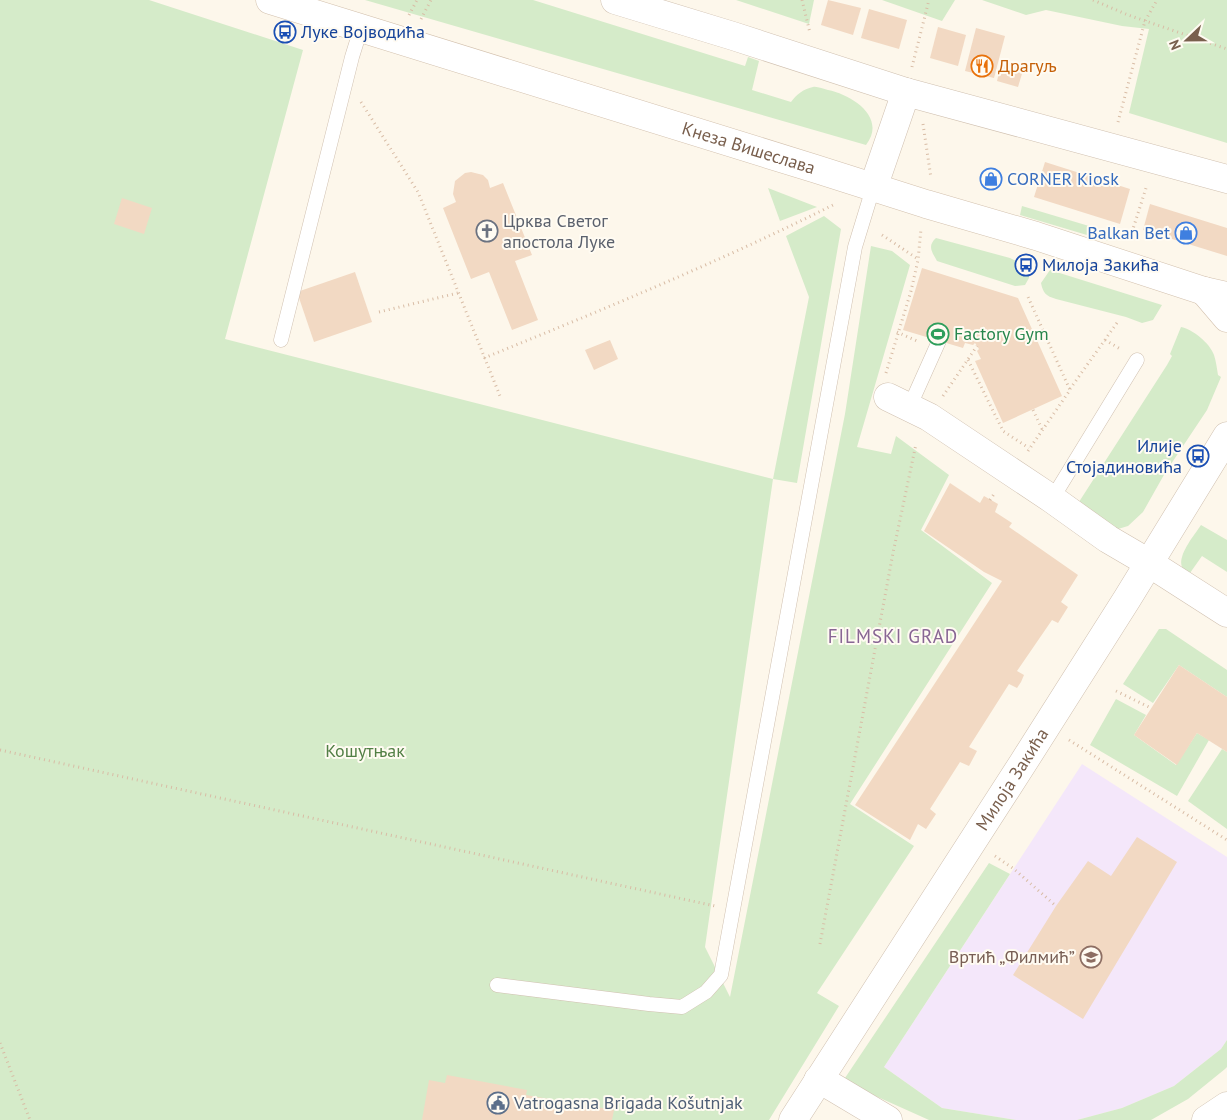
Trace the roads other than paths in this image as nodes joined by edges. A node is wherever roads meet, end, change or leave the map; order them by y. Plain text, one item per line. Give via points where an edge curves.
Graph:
1 (270, 0) edge
2 (615, 0) edge
3 (361, 28) junction
4 (912, 93) junction
5 (1227, 179) edge
6 (873, 188) junction
7 (1216, 294) edge
8 (1227, 318) edge
9 (281, 340) dead end
10 (939, 341) dead end
11 (1137, 360) dead end
12 (909, 408) joint
13 (1224, 449) edge
14 (1052, 499) junction
15 (1149, 563) junction
16 (1227, 613) edge
17 (497, 985) dead end
18 (818, 1080) junction
19 (1227, 1106) edge
20 (793, 1120) edge
21 (888, 1120) edge
22 (1206, 1120) edge

1 - 3 street, Кнеза Вишеслава
2 - 4 street
3 - 6 street, Кнеза Вишеслава
3 - 9 lane
4 - 5 street
4 - 6 street
6 - 7 street, Кнеза Вишеслава
6 - 17 lane via 855,247 721,975 706,992 682,1007
7 - 8 street
10 - 12 lane
11 - 14 lane
12 - 14 street
13 - 15 street, Милоја Закића
14 - 15 street via 1108,539
15 - 16 street
15 - 18 street, Милоја Закића
18 - 20 street, Милоја Закића
18 - 21 street
19 - 22 street

